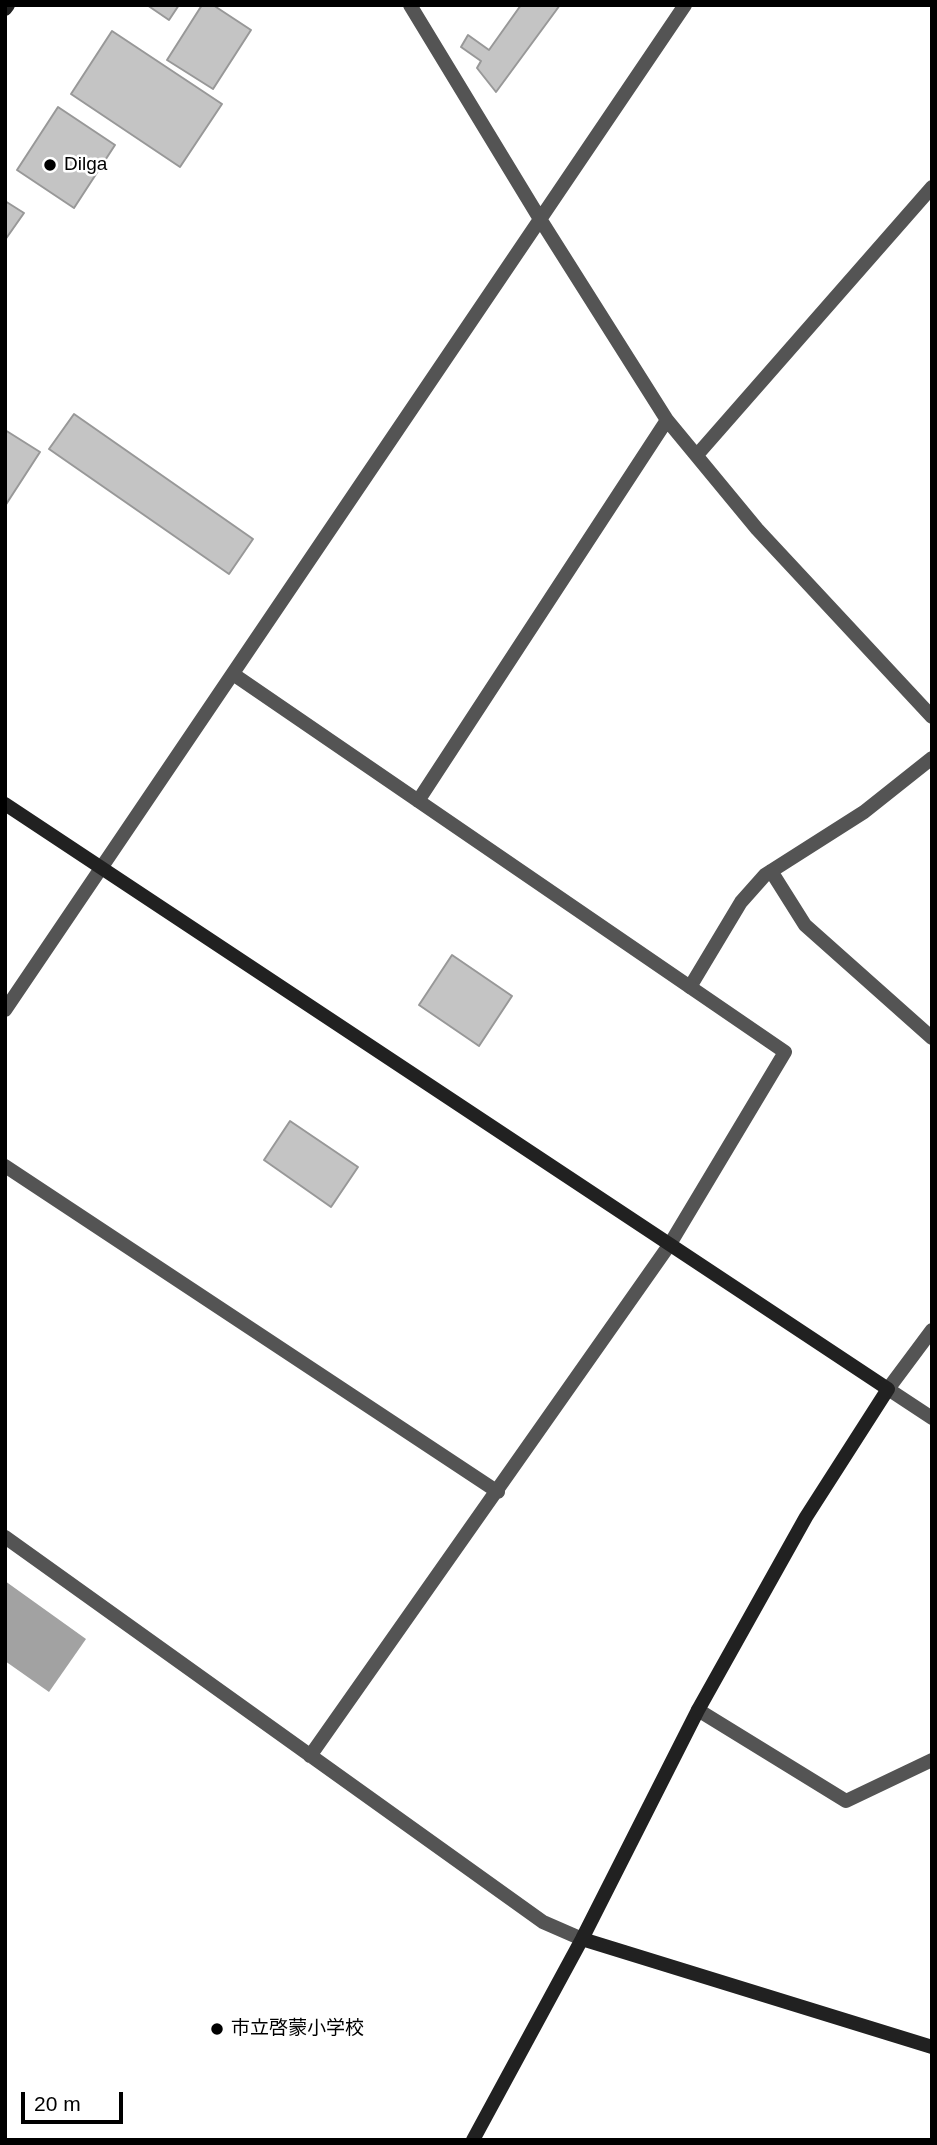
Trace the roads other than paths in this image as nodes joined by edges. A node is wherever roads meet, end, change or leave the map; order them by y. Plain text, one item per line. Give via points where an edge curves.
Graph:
1 (410, 5) edge
2 (685, 5) edge
3 (932, 187) edge
4 (540, 219) junction
5 (667, 420) junction
6 (697, 455) junction
7 (233, 674) junction
8 (932, 717) edge
9 (932, 758) edge
10 (418, 801) junction
11 (5, 804) edge
12 (102, 868) junction
13 (771, 872) junction
14 (690, 988) junction
15 (5, 1010) edge
16 (932, 1038) edge
17 (5, 1166) edge
18 (670, 1244) junction
19 (932, 1331) edge
20 (888, 1389) junction
21 (932, 1418) edge
22 (498, 1492) junction
23 (5, 1537) edge
24 (698, 1710) junction
25 (310, 1756) junction
26 (932, 1759) edge
27 (582, 1939) junction
28 (932, 2047) edge
29 (473, 2140) edge

1 - 4 street
2 - 4 street
3 - 6 street
4 - 5 street
4 - 7 street
5 - 6 street
5 - 10 street
6 - 8 street via 757,528
7 - 10 street
7 - 12 street
9 - 13 street via 864,813
10 - 14 street
11 - 12 street
12 - 15 street
12 - 18 street
13 - 14 street via 741,902
13 - 16 street via 805,925
14 - 18 street via 785,1052
17 - 22 street
18 - 20 street
18 - 22 street
19 - 20 street
20 - 21 street
20 - 24 street via 806,1517
22 - 25 street
23 - 25 street
24 - 26 street via 846,1801
24 - 27 street
25 - 27 street via 543,1922
27 - 28 street
27 - 29 street

